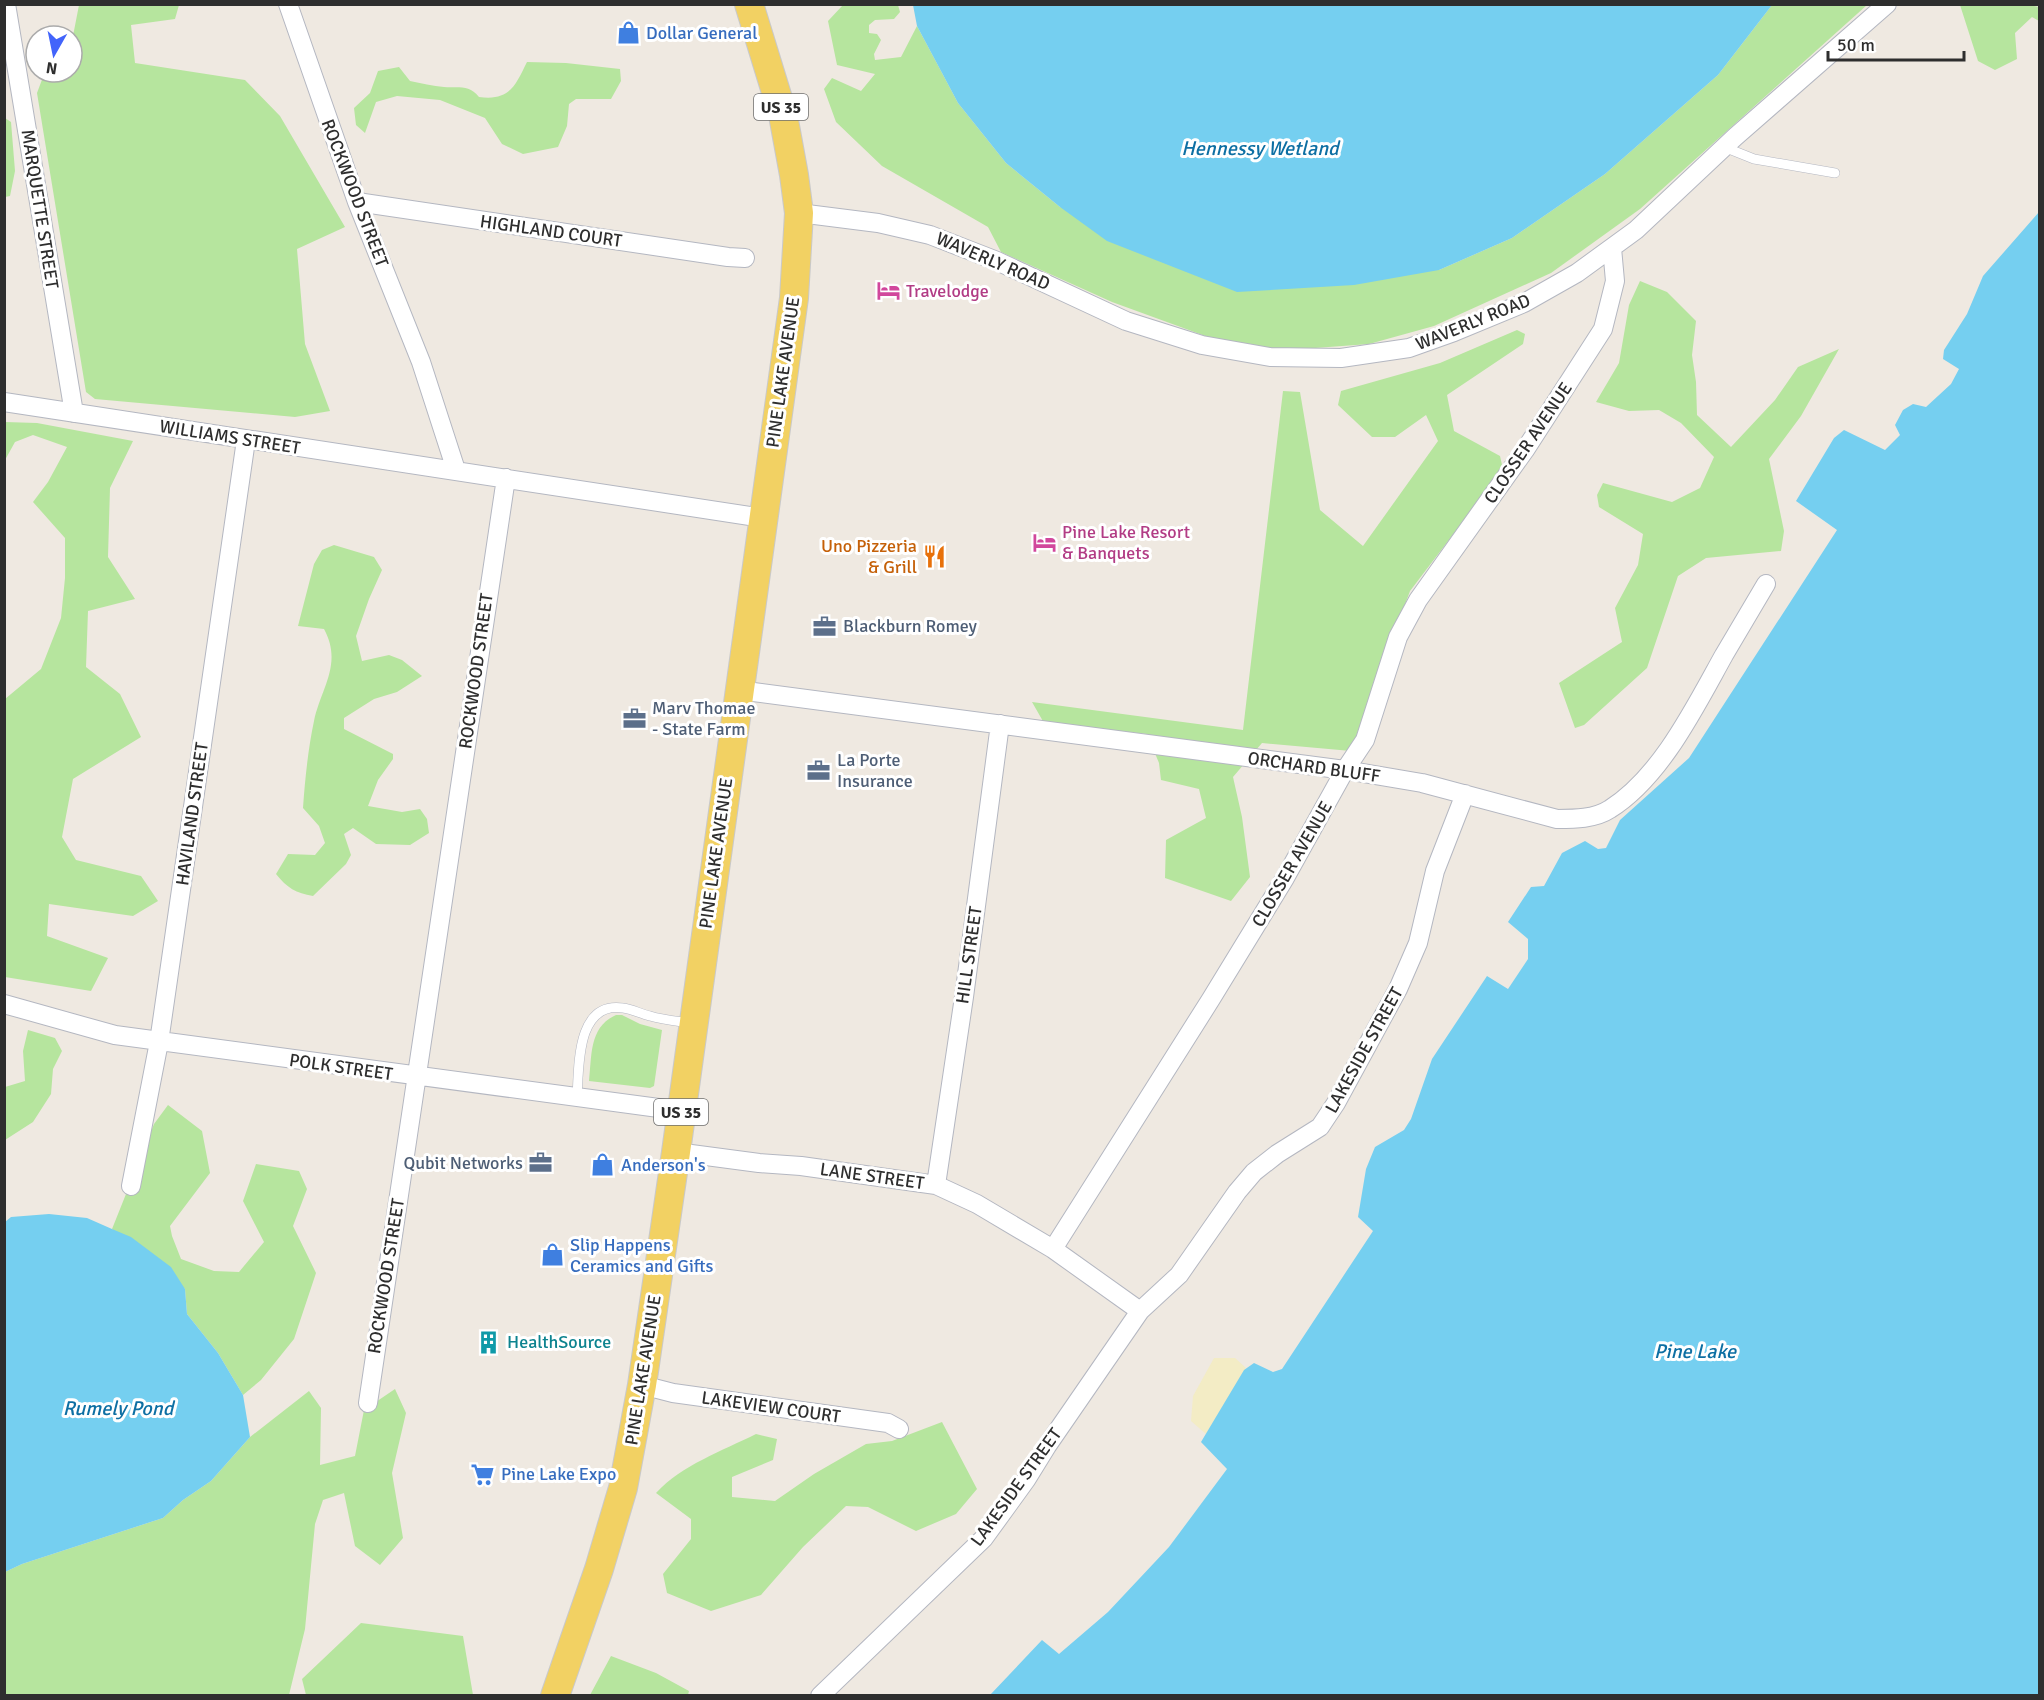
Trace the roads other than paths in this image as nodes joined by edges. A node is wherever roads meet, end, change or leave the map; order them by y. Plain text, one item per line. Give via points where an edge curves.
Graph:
1 (6, 4) edge
2 (288, 4) edge
3 (749, 4) edge
4 (1887, 4) edge
5 (1724, 147) junction
6 (1835, 173) dead end
7 (357, 202) junction
8 (799, 213) junction
9 (1612, 248) junction
10 (745, 258) dead end
11 (4, 402) edge
12 (74, 413) junction
13 (246, 440) junction
14 (456, 470) junction
15 (506, 478) junction
16 (763, 518) junction
17 (1766, 584) dead end
18 (738, 690) junction
19 (1000, 724) junction
20 (1345, 770) junction
21 (1465, 794) junction
22 (4, 1004) edge
23 (693, 1023) junction
24 (159, 1042) junction
25 (417, 1077) junction
26 (577, 1098) junction
27 (681, 1111) junction
28 (676, 1152) junction
29 (936, 1185) junction
30 (131, 1186) dead end
31 (1053, 1249) junction
32 (1140, 1311) junction
33 (642, 1385) junction
34 (368, 1403) dead end
35 (899, 1429) dead end
36 (555, 1695) edge
37 (820, 1695) edge

1 - 12 street, MARQUETTE STREET
2 - 7 street, ROCKWOOD STREET
3 - 8 main road, PINE LAKE AVENUE / US 35 via 783,115
4 - 5 street, WAVERLY ROAD
5 - 6 lane via 1754,159
5 - 9 street, WAVERLY ROAD
7 - 10 street, HIGHLAND COURT
7 - 14 street, ROCKWOOD STREET via 421,362
8 - 9 street, WAVERLY ROAD via 878,223 930,235 997,261 1126,321 1202,345 1270,357 1341,358 1409,348 1524,303
8 - 16 main road, PINE LAKE AVENUE / US 35 via 794,298
9 - 20 street, CLOSSER AVENUE via 1615,281 1603,328 1525,450 1418,600 1398,637 1365,740
11 - 12 street, WILLIAMS STREET
12 - 13 street, WILLIAMS STREET
13 - 14 street, WILLIAMS STREET
13 - 24 street, HAVILAND STREET
14 - 15 street
15 - 16 street
15 - 25 street, ROCKWOOD STREET
16 - 18 main road, PINE LAKE AVENUE / US 35
17 - 21 street, ORCHARD BLUFF via 1676,737 1651,772 1609,811 1579,819 1557,819
18 - 19 street, ORCHARD BLUFF
18 - 23 main road, PINE LAKE AVENUE / US 35
19 - 20 street, ORCHARD BLUFF
19 - 29 street, HILL STREET
20 - 21 street, ORCHARD BLUFF
20 - 31 street, CLOSSER AVENUE via 1291,868
21 - 32 street, LAKESIDE STREET via 1435,872 1418,943 1398,989 1336,1103 1320,1127 1254,1172 1179,1275
22 - 24 street, POLK STREET via 105,1033
23 - 26 lane via 622,1008 598,1012 589,1022 583,1039
23 - 27 main road, PINE LAKE AVENUE / US 35
24 - 25 street, POLK STREET
24 - 30 street, HAVILAND STREET
25 - 26 street, POLK STREET
25 - 34 street, ROCKWOOD STREET
26 - 27 street, POLK STREET
27 - 28 main road, PINE LAKE AVENUE / US 35
28 - 29 street, LANE STREET
28 - 33 main road, PINE LAKE AVENUE / US 35
29 - 31 street, LANE STREET via 977,1204
31 - 32 street
32 - 37 street, LAKESIDE STREET via 984,1538
33 - 35 street, LAKEVIEW COURT via 665,1392 888,1423
33 - 36 main road, PINE LAKE AVENUE / US 35 via 622,1488 599,1569

